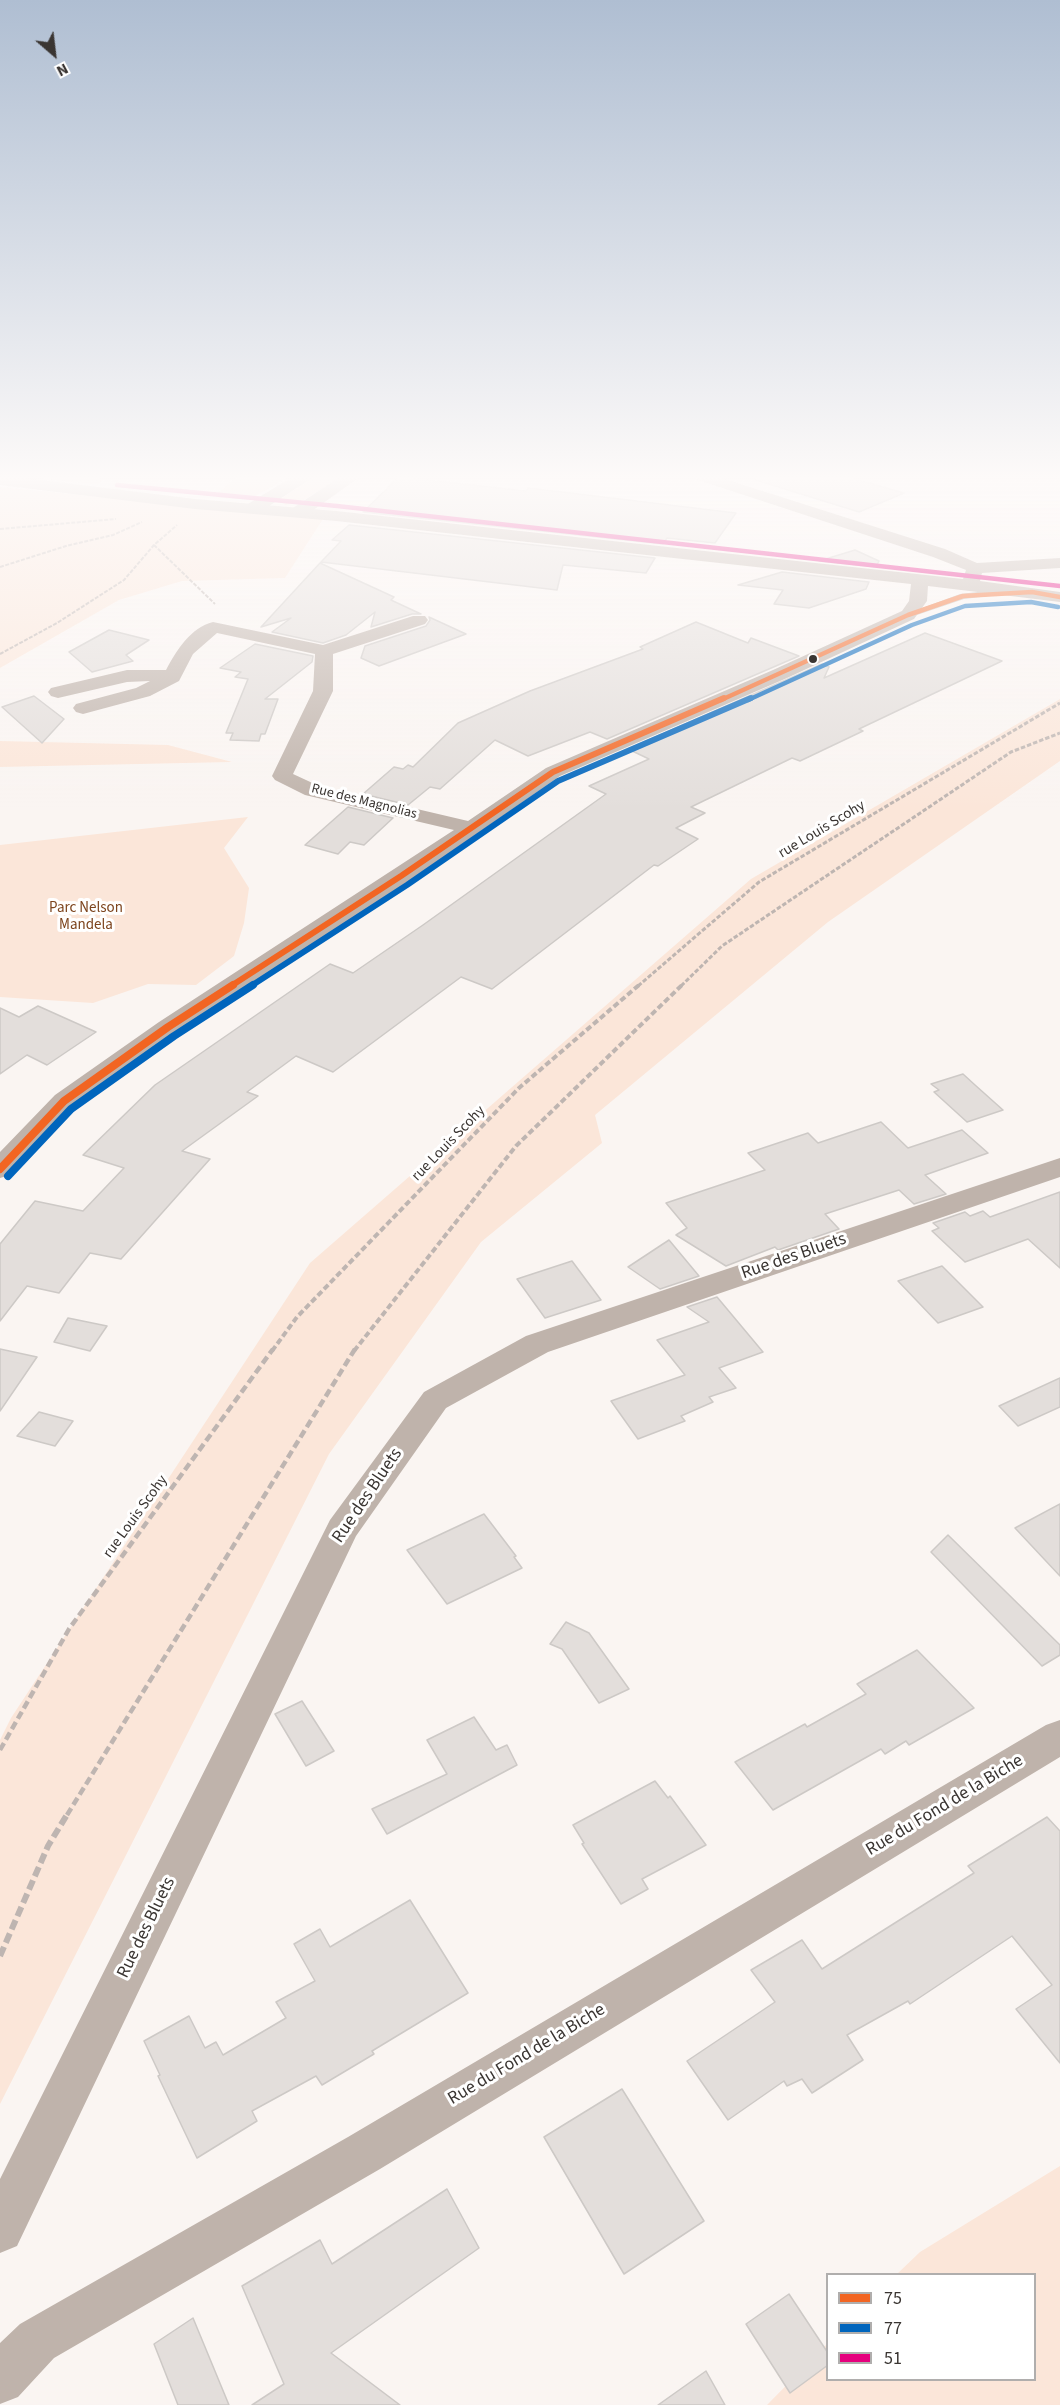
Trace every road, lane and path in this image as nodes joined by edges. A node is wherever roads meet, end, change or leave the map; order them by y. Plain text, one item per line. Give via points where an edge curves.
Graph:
1 (114, 586) edge
2 (197, 586) edge
3 (919, 586) edge
4 (981, 586) edge
5 (1032, 592) junction
6 (1060, 597) edge
7 (908, 615) junction
8 (419, 620) dead end
9 (213, 627) junction
10 (324, 651) junction
11 (0, 654) edge
12 (172, 677) junction
13 (58, 692) dead end
14 (1060, 703) edge
15 (82, 708) dead end
16 (1060, 733) edge
17 (472, 828) junction
18 (1060, 1167) edge
19 (0, 1169) edge
20 (1060, 1737) edge
21 (0, 1750) edge
22 (0, 1956) edge
23 (0, 2229) edge
24 (0, 2379) edge

1 - 11 path
2 - 9 path via 221,610
3 - 7 street via 918,600
4 - 5 street
5 - 6 street
5 - 7 lane via 973,594
7 - 17 street via 553,772
8 - 10 street
9 - 10 street
9 - 12 street via 185,651
10 - 17 street, Rue des Magnolias via 323,691 282,776 312,791
12 - 13 street via 127,676
12 - 15 street via 143,692
14 - 21 path, rue Louis Scohy via 759,882 519,1088 297,1317 69,1629
16 - 22 path via 1011,752 722,946 516,1146 347,1360 48,1846
17 - 19 street via 168,1027 74,1095
18 - 23 street, Rue des Bluets via 537,1344 435,1400 342,1529
20 - 24 street, Rue du Fond de la Biche via 364,2153 37,2341

